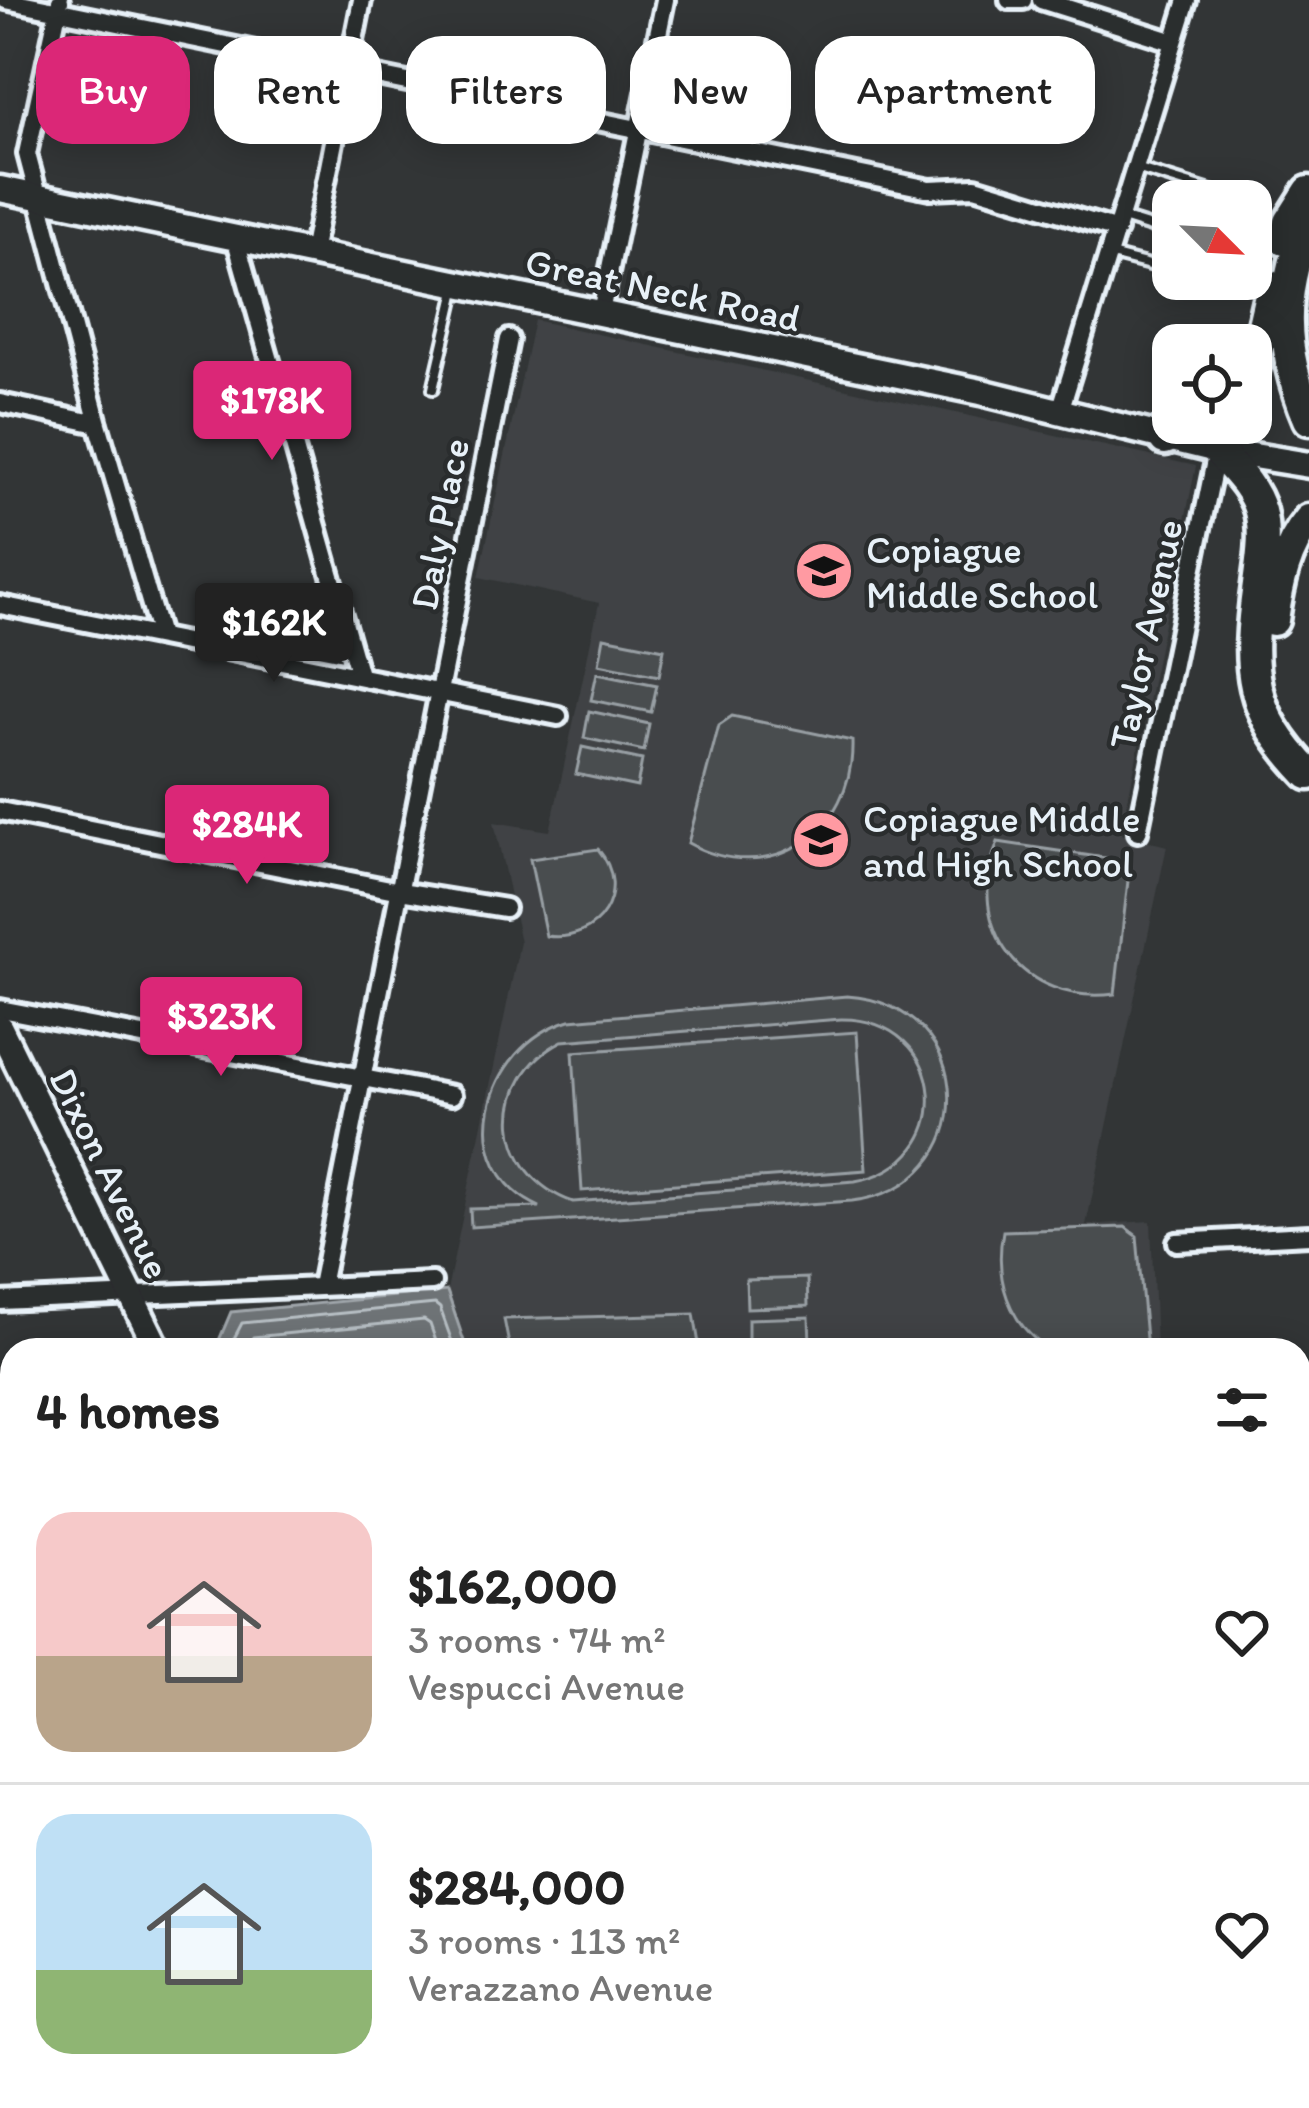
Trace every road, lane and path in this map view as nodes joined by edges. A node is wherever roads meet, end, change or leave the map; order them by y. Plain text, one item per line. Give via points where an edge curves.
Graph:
1 (7, 0) edge
2 (362, 0) edge
3 (665, 0) edge
4 (1009, 0) edge
5 (1023, 0) edge
6 (1042, 0) edge
7 (1187, 0) edge
8 (59, 5) edge
9 (355, 36) edge
10 (658, 36) edge
11 (214, 40) edge
12 (1174, 42) junction
13 (382, 77) edge
14 (630, 128) edge
15 (334, 144) edge
16 (635, 144) edge
17 (707, 144) edge
18 (1136, 167) junction
19 (1177, 180) edge
20 (0, 189) edge
21 (1309, 192) edge
22 (35, 195) junction
23 (1119, 224) junction
24 (1309, 224) edge
25 (1152, 230) edge
26 (235, 237) junction
27 (312, 253) junction
28 (1109, 254) junction
29 (1152, 265) edge
30 (458, 283) junction
31 (601, 312) junction
32 (1264, 324) edge
33 (509, 339) dead end
34 (433, 389) dead end
35 (0, 403) edge
36 (1060, 411) junction
37 (1309, 419) edge
38 (98, 424) junction
39 (1152, 436) edge
40 (1189, 444) edge
41 (1217, 450) junction
42 (1309, 465) edge
43 (1309, 520) edge
44 (0, 605) edge
45 (160, 636) junction
46 (359, 675) junction
47 (440, 692) junction
48 (558, 716) dead end
49 (1309, 740) edge
50 (1309, 774) edge
51 (0, 811) edge
52 (1138, 832) dead end
53 (400, 891) junction
54 (505, 908) dead end
55 (0, 1010) edge
56 (0, 1028) edge
57 (364, 1079) junction
58 (452, 1095) dead end
59 (1309, 1235) edge
60 (1177, 1242) dead end
61 (432, 1282) dead end
62 (321, 1286) junction
63 (130, 1296) junction
64 (0, 1301) edge
65 (152, 1338) edge

1 - 8 street
2 - 9 street
3 - 10 street
4 - 5 street
6 - 12 street
7 - 12 street
8 - 11 street
8 - 22 street via 27,154
12 - 18 street
13 - 14 street
15 - 27 street
16 - 31 street
17 - 23 street via 929,189 975,187
18 - 19 lane
18 - 23 street
20 - 22 main road, Great Neck Road
21 - 32 highway via 1290,221
22 - 26 main road, Great Neck Road
22 - 38 street
23 - 25 lane
23 - 28 street
24 - 37 highway via 1284,311 1290,370
26 - 27 main road, Great Neck Road
26 - 46 street
27 - 30 main road, Great Neck Road
28 - 29 lane
28 - 36 street
30 - 31 main road, Great Neck Road
30 - 34 lane
31 - 36 main road, Great Neck Road
33 - 47 street, Daly Place
35 - 38 street
36 - 39 main road, Great Neck Road
38 - 45 street
40 - 41 main road, Great Neck Road
41 - 42 main road, Great Neck Road
41 - 50 highway via 1260,510 1251,668 1262,715
41 - 52 street, Taylor Avenue
43 - 49 highway via 1281,571 1271,668 1281,707
44 - 45 street
45 - 46 street
46 - 47 street
47 - 48 street
47 - 53 street, Daly Place
51 - 53 street
53 - 54 street
53 - 57 street, Daly Place
55 - 57 street
56 - 63 main road, Dixon Avenue
57 - 58 street
57 - 62 street, Daly Place
59 - 60 street
61 - 62 street
62 - 63 street
63 - 64 street
63 - 65 main road, Dixon Avenue

